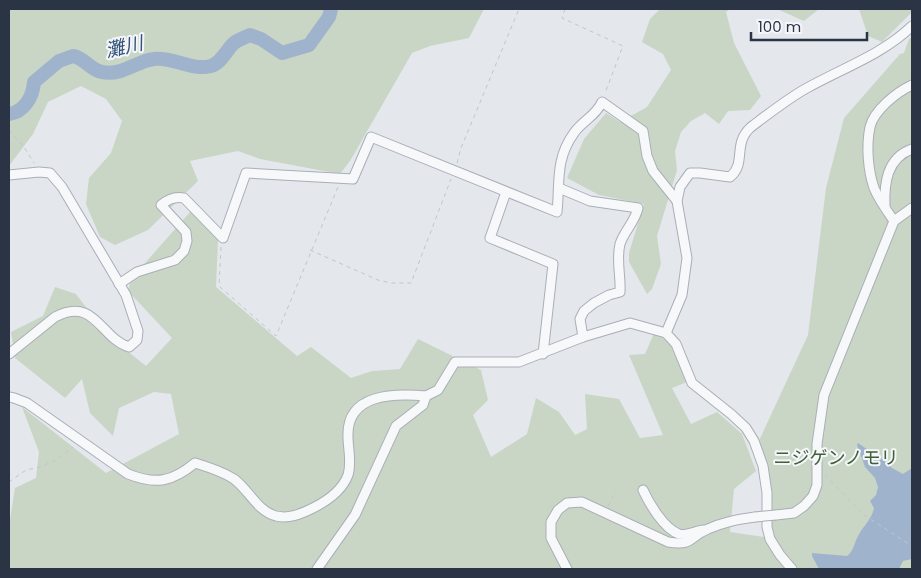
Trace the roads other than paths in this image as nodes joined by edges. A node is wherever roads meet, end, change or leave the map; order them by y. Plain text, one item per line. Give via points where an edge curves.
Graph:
1 (912, 26) edge
2 (912, 84) edge
3 (912, 149) edge
4 (9, 175) edge
5 (559, 188) junction
6 (506, 192) junction
7 (677, 201) junction
8 (885, 206) junction
9 (912, 208) edge
10 (894, 221) junction
11 (119, 284) junction
12 (666, 333) junction
13 (583, 338) junction
14 (9, 354) edge
15 (543, 354) junction
16 (426, 396) junction
17 (9, 397) edge
18 (643, 490) dead end
19 (706, 529) junction
20 (317, 569) edge
21 (567, 569) edge
22 (792, 569) edge

1 - 7 street via 873,54 805,88 752,126 743,134 735,173 730,177 690,173 680,187
2 - 8 street via 890,98 870,126 870,171 875,190
3 - 8 street via 896,160 887,174
4 - 11 street via 50,173 62,187
5 - 6 street via 557,212
5 - 7 street via 559,164 563,153 574,132 598,111 602,102 643,130 653,171
5 - 13 street via 590,201 638,208 619,246 620,292 594,302 584,311 580,319
6 - 11 street via 371,137 353,179 246,173 223,238 184,198 167,200 161,205 186,232 184,251 174,260 137,272
6 - 15 street via 490,238 553,264
7 - 12 street via 687,258 682,295
8 - 10 street
9 - 10 street
10 - 19 street, bridge via 824,395 817,444 817,485 813,496 794,512 735,520
11 - 14 street via 138,331 137,340 129,347 120,344 94,318 77,310 55,317
12 - 13 street via 630,322
12 - 22 street via 676,344 692,383 746,428 754,441 763,466 770,539
13 - 15 street
15 - 16 street via 519,362 455,362 438,390
16 - 17 street via 389,396 368,400 359,406 348,426 350,462 342,486 322,504 288,518 264,510 234,479 209,467 194,463 182,474 157,480 143,480 128,474 27,403
16 - 20 street via 423,405 396,426 355,515
18 - 19 street via 653,511 672,531 680,535
19 - 21 street via 691,541 682,544 668,542 582,502 567,503 551,522 551,538

